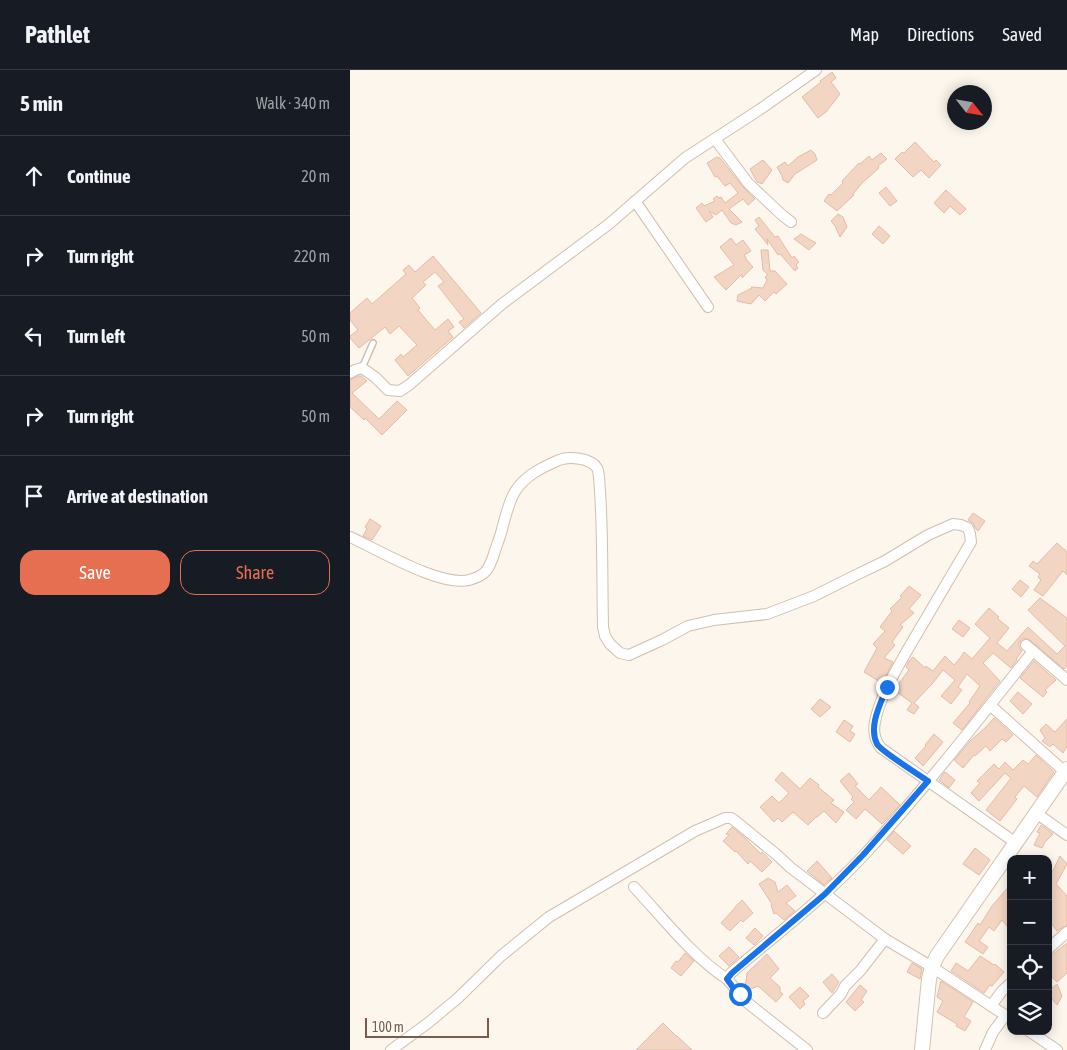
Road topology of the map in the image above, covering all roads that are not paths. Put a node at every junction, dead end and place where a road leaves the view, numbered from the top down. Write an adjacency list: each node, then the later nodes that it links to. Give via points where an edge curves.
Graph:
1 (816, 70): 2 (street)
2 (714, 139): 3 (street, via 685,158); 4 (street, via 748,183)
3 (636, 201): 5 (street); 7 (street, via 502,304 400,391 388,390)
4 (791, 222)
5 (708, 307)
6 (373, 343): 7 (lane)
7 (362, 368): 8 (street)
8 (350, 373)
9 (350, 537): 13 (street, via 427,574 470,580 490,566 516,490 526,479 564,458 590,462 597,468 600,497 603,627 610,644 620,653 629,655 688,626 768,614 814,596 886,561 928,536 953,524 961,525 968,528 971,542 887,687 875,721 878,745)
10 (1067, 680): 11 (street, via 1030,648)
11 (990, 705): 12 (street); 13 (street)
12 (1066, 770): 14 (main road)
13 (928, 781): 16 (street); 18 (street)
14 (1036, 813): 15 (street); 16 (main road)
15 (1067, 835)
16 (1016, 843): 22 (main road)
17 (634, 887): 23 (street, via 692,949)
18 (825, 894): 20 (street); 23 (street); 30 (street, via 734,820 728,817 721,819 548,917 428,1023)
19 (1067, 932): 21 (street)
20 (885, 939): 22 (street); 26 (street)
21 (1052, 945)
22 (932, 967): 25 (street); 32 (main road)
23 (727, 979): 31 (street, via 744,1000)
24 (1007, 987): 25 (street)
25 (991, 1006): 27 (street)
26 (823, 1013)
27 (1007, 1017)
28 (1007, 1019): 33 (street, via 993,1032)
29 (1035, 1035): 34 (street)
30 (391, 1050)
31 (807, 1050)
32 (922, 1050)
33 (985, 1050)
34 (1057, 1050)

